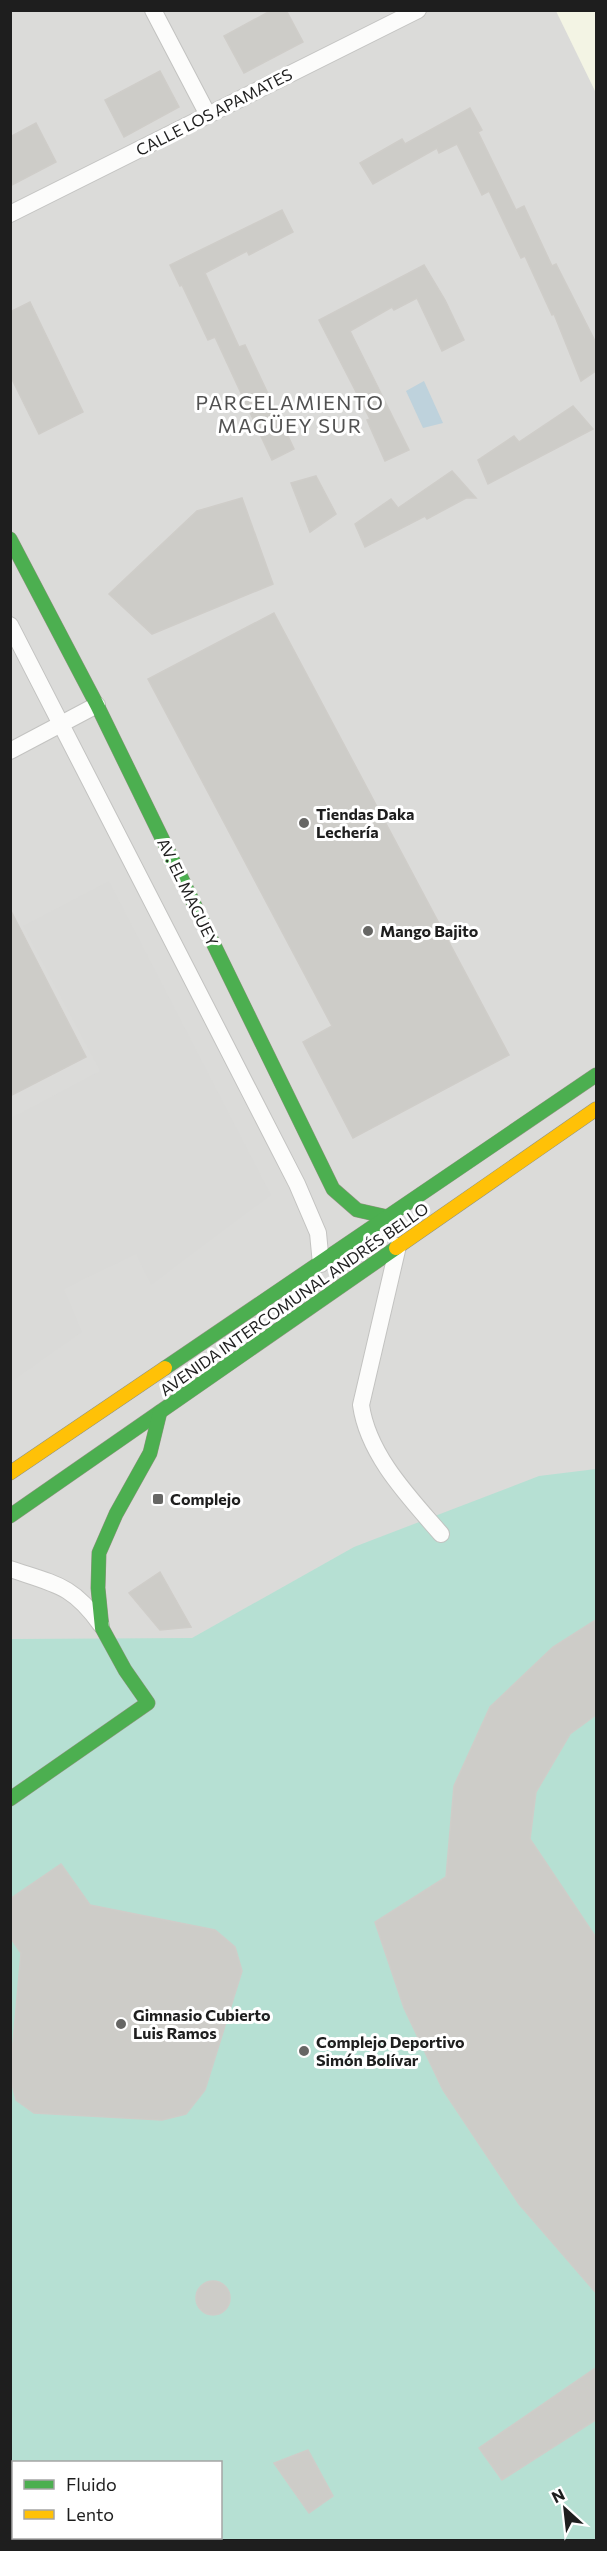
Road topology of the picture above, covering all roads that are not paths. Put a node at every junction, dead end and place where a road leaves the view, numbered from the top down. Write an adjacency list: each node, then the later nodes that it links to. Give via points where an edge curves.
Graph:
1 (153, 10): 3 (street)
2 (418, 10): 3 (street, CALLE LOS APAMATES)
3 (208, 115): 4 (street, CALLE LOS APAMATES)
4 (10, 214)
5 (10, 540): 7 (main road, AV. EL MAGUEY)
6 (10, 625): 8 (street)
7 (97, 705): 8 (street); 12 (main road, AV. EL MAGUEY, via 333,1189 360,1213)
8 (62, 724): 9 (street); 14 (street, via 297,1184 318,1233)
9 (10, 751)
10 (597, 1075): 12 (main road, AVENIDA INTERCOMUNAL ANDRÉS BELLO)
11 (597, 1109): 13 (main road, AVENIDA INTERCOMUNAL ANDRÉS BELLO)
12 (388, 1217): 14 (main road, AVENIDA INTERCOMUNAL ANDRÉS BELLO)
13 (398, 1246): 15 (main road, AVENIDA INTERCOMUNAL ANDRÉS BELLO); 18 (street, via 362,1405 364,1426 407,1495)
14 (321, 1264): 16 (main road, AVENIDA INTERCOMUNAL ANDRÉS BELLO)
15 (160, 1412): 17 (main road, AVENIDA INTERCOMUNAL ANDRÉS BELLO); 20 (main road, via 150,1453 99,1553)
16 (10, 1473)
17 (10, 1516)
18 (441, 1534)
19 (10, 1569): 20 (street, via 60,1586 86,1603)
20 (102, 1628): 21 (main road, via 148,1703)
21 (10, 1798)

